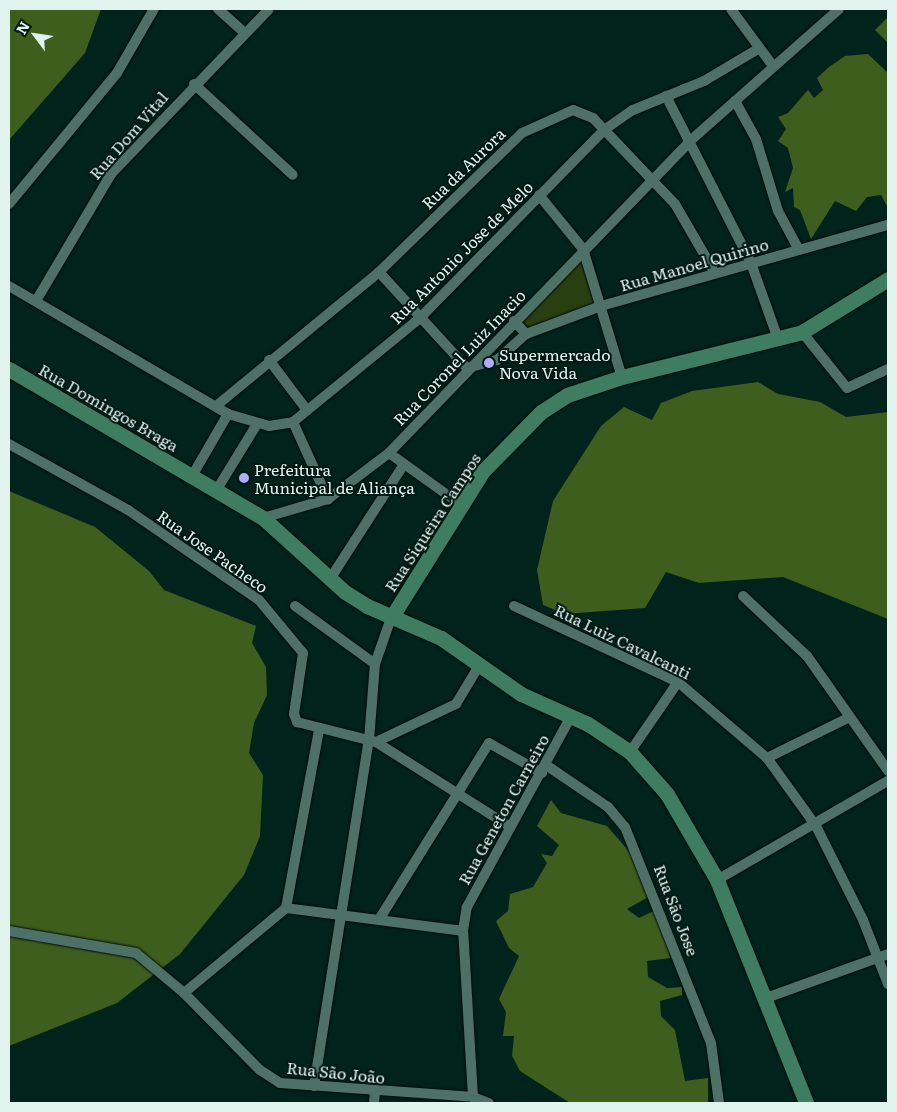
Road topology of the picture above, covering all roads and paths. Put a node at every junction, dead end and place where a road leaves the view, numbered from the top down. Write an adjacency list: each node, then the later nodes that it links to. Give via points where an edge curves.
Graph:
1 (154, 9): 17 (street, via 117,73)
2 (218, 9): 6 (street)
3 (269, 9): 6 (street, Rua Dom Vital)
4 (732, 9): 7 (street)
5 (839, 9): 8 (street, Rua Coronel Luiz Inacio)
6 (245, 34): 9 (street, Rua Dom Vital)
7 (758, 49): 8 (street); 10 (street, via 718,74)
8 (773, 66): 11 (street, Rua Coronel Luiz Inacio)
9 (194, 84): 14 (street); 26 (street, Rua Dom Vital, via 111,174)
10 (666, 96): 12 (street); 13 (street)
11 (735, 101): 13 (street, Rua Coronel Luiz Inacio); 20 (street, via 756,139 778,210)
12 (604, 130): 15 (street); 16 (street, Rua Antonio Jose de Melo); 22 (street, Rua da Aurora, via 586,114 573,110 522,133)
13 (690, 141): 15 (street, Rua Coronel Luiz Inacio); 21 (street)
14 (293, 175)
15 (652, 178): 19 (street, Rua Coronel Luiz Inacio); 23 (street, via 675,204)
16 (539, 195): 19 (street); 28 (street, Rua Antonio Jose de Melo)
17 (9, 204)
18 (888, 225): 20 (street, Rua Manoel Quirino)
19 (583, 249): 27 (street); 29 (street, Rua Coronel Luiz Inacio)
20 (799, 250): 21 (street, Rua Manoel Quirino)
21 (751, 263): 23 (street, Rua Manoel Quirino); 32 (street)
22 (379, 272): 28 (street); 33 (street, Rua da Aurora)
23 (715, 273): 27 (street, Rua Manoel Quirino)
24 (888, 279): 30 (main road, Rua Siqueira Campos)
25 (9, 286): 26 (street)
26 (36, 301): 38 (street)
27 (601, 306): 31 (street, Rua Manoel Quirino); 37 (street)
28 (420, 318): 34 (street); 39 (street, Rua Antonio Jose de Melo)
29 (514, 321): 31 (street); 34 (street, Rua Coronel Luiz Inacio)
30 (802, 332): 32 (main road, Rua Siqueira Campos); 36 (street, via 847,388)
31 (526, 334): 34 (street, via 497,360)
32 (778, 339): 37 (main road, Rua Siqueira Campos)
33 (269, 360): 38 (street, Rua da Aurora); 39 (street)
34 (467, 368): 44 (street, Rua Coronel Luiz Inacio)
35 (9, 369): 46 (main road, Rua Domingos Braga)
36 (888, 369)
37 (622, 377): 49 (main road, Rua Siqueira Campos, via 567,395 541,412 483,470)
38 (216, 406): 40 (street)
39 (307, 410): 41 (street, Rua Antonio Jose de Melo)
40 (228, 414): 42 (street); 46 (street)
41 (293, 422): 42 (street); 48 (street)
42 (257, 424): 47 (street)
43 (9, 444): 61 (street, Rua Jose Pacheco, via 128,510 259,600 301,646 295,719)
44 (389, 453): 45 (street); 48 (street, Rua Coronel Luiz Inacio)
45 (404, 464): 49 (street); 51 (street)
46 (192, 476): 47 (main road, Rua Domingos Braga)
47 (216, 491): 50 (main road, Rua Domingos Braga)
48 (328, 499): 50 (street, Rua Coronel Luiz Inacio)
49 (460, 504): 55 (main road, Rua Siqueira Campos)
50 (263, 518): 51 (main road, Rua Domingos Braga)
51 (330, 579): 55 (main road, Rua Domingos Braga)
52 (743, 596): 60 (street, via 807,656)
53 (295, 606): 56 (street)
54 (514, 606): 58 (street, Rua Luiz Cavalcanti)
55 (391, 618): 56 (street); 57 (main road, Rua Domingos Braga, via 466,653)
56 (375, 664): 62 (street)
57 (480, 664): 59 (main road, Rua Domingos Braga, via 521,694); 62 (street, via 456,704)
58 (678, 682): 63 (street); 64 (street, Rua Luiz Cavalcanti)
59 (571, 716): 63 (main road, Rua Domingos Braga); 65 (street, Rua Geneton Carneiro)
60 (848, 718): 64 (street); 66 (street)
61 (319, 730): 62 (street); 72 (street)
62 (372, 741): 68 (street); 73 (street)
63 (630, 752): 71 (main road, Rua Domingos Braga, via 667,794)
64 (767, 758): 70 (street, Rua Luiz Cavalcanti)
65 (544, 769): 68 (street, Rua São Jose, via 489,743); 69 (street, Rua Geneton Carneiro); 86 (street, Rua São Jose, via 608,807 625,827 705,1026 716,1062)
66 (888, 771)
67 (888, 781): 70 (street)
68 (458, 794): 69 (street); 74 (street)
69 (509, 826): 76 (street, Rua Geneton Carneiro, via 475,886)
70 (816, 826): 71 (street); 78 (street, Rua Luiz Cavalcanti)
71 (718, 880): 81 (main road, Rua Domingos Braga)
72 (286, 908): 73 (street); 80 (street)
73 (342, 913): 74 (street); 82 (street)
74 (380, 918): 76 (street)
75 (9, 931): 80 (street, Rua São João, via 136,953)
76 (463, 931): 83 (street, Rua Geneton Carneiro)
77 (888, 954): 78 (street)
78 (878, 957): 79 (street, Rua Luiz Cavalcanti); 81 (street)
79 (888, 984)
80 (184, 993): 82 (street, Rua São João, via 270,1079)
81 (766, 998): 87 (main road, Rua Domingos Braga)
82 (314, 1086): 84 (street, Rua São João)
83 (472, 1097): 84 (street, Rua São João); 85 (street, Rua São João)
84 (374, 1098)
85 (490, 1103)
86 (719, 1103)
87 (806, 1103)

